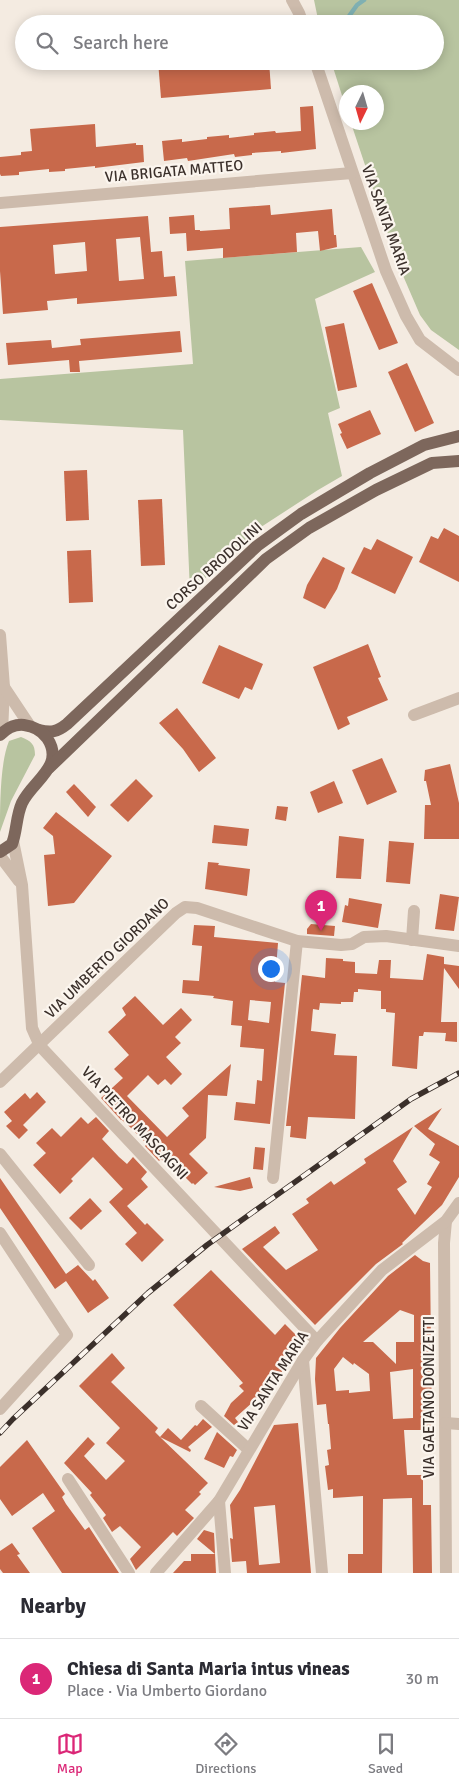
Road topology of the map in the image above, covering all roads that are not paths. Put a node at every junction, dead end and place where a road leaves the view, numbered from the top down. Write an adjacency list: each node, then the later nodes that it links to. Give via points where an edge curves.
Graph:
1 (292, 0): 2 (street)
2 (301, 12)
3 (318, 70): 4 (street, VIA SANTA MARIA)
4 (352, 172): 5 (street, VIA BRIGATA MATTEO); 6 (street, VIA SANTA MARIA, via 386,271 406,316 420,340)
5 (0, 203)
6 (459, 370)
7 (459, 436): 13 (main road, CORSO BRODOLINI, via 424,445 301,514 256,546 67,724 50,733)
8 (459, 461): 15 (main road, CORSO BRODOLINI, via 432,463 376,490 309,528 266,559)
9 (0, 635): 10 (street)
10 (4, 687): 13 (street); 14 (street)
11 (459, 698): 12 (street)
12 (414, 715)
13 (34, 728): 14 (main road, CORSO BRODOLINI, via 24,725); 15 (main road, via 44,734 52,746)
14 (1, 734)
15 (49, 768): 16 (main road, CORSO BRODOLINI, via 30,789 22,804)
16 (13, 841): 17 (main road); 19 (street, VIA PIETRO MASCAGNI)
17 (0, 852)
18 (0, 856): 19 (street)
19 (22, 885): 24 (street, VIA PIETRO MASCAGNI, via 32,1028)
20 (414, 911): 21 (street)
21 (412, 940): 22 (street, VIA UMBERTO GIORDANO, via 364,937 352,944 341,945); 23 (street, VIA UMBERTO GIORDANO)
22 (297, 941): 24 (street, VIA UMBERTO GIORDANO, via 197,908 185,907); 27 (street)
23 (459, 946)
24 (40, 1046): 25 (street, VIA UMBERTO GIORDANO); 32 (street, VIA PIETRO MASCAGNI)
25 (0, 1082)
26 (0, 1154): 31 (street)
27 (273, 1178)
28 (459, 1203): 29 (street, VIA SANTA MARIA)
29 (446, 1222): 32 (street, VIA SANTA MARIA, via 382,1270); 36 (street, VIA GAETANO DONIZETTI, via 444,1243)
30 (0, 1233): 35 (street, via 67,1335)
31 (89, 1265)
32 (317, 1341): 33 (street, VIA SANTA MARIA)
33 (303, 1360): 37 (street, VIA SANTA MARIA); 43 (street)
34 (201, 1406): 37 (street)
35 (0, 1409)
36 (452, 1424): 44 (street, VIA GAETANO DONIZETTI)
37 (248, 1450): 39 (street, VIA SANTA MARIA)
38 (68, 1479): 40 (street)
39 (219, 1500): 41 (street, VIA SANTA MARIA); 42 (street)
40 (130, 1573)
41 (156, 1573)
42 (225, 1573)
43 (322, 1573)
44 (446, 1573)

